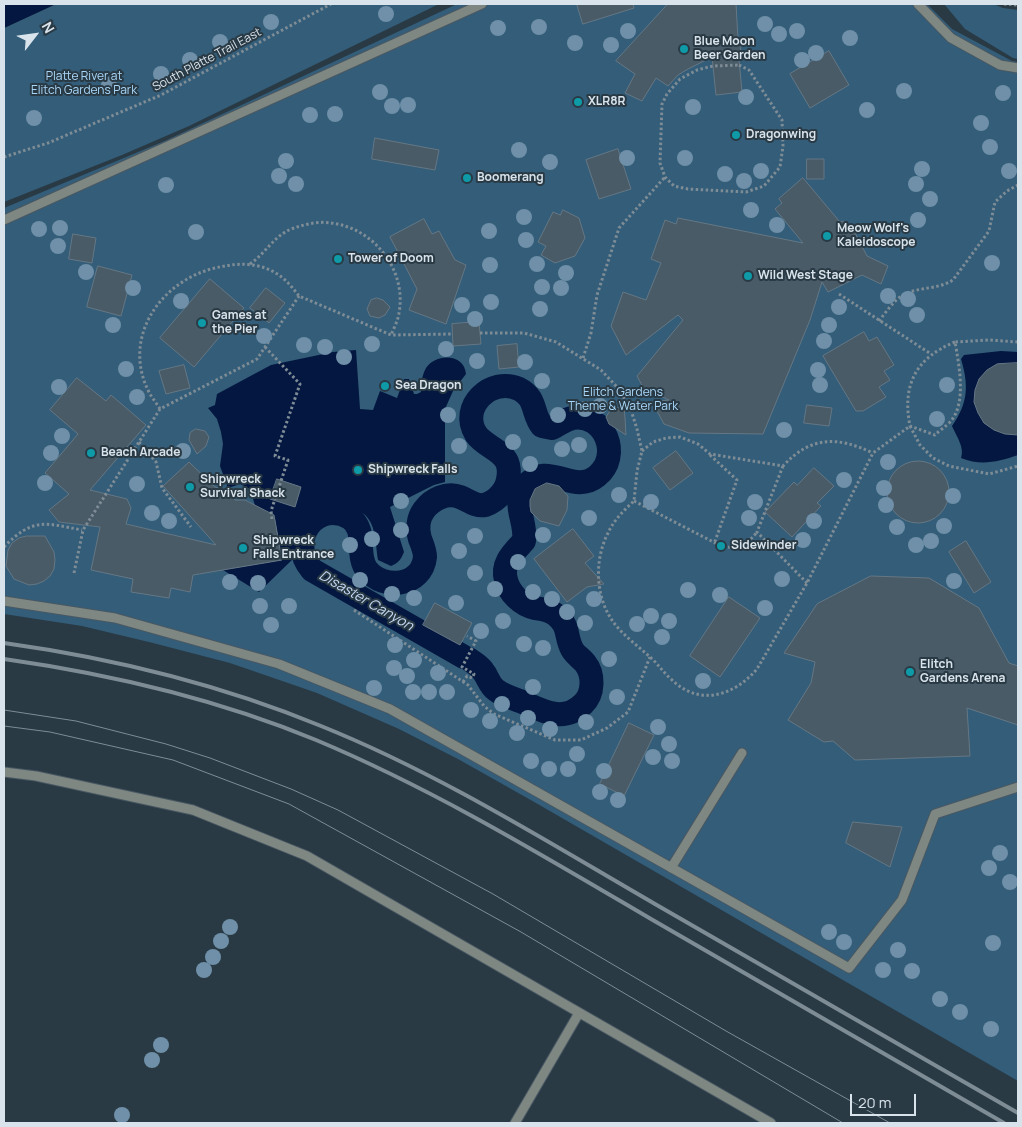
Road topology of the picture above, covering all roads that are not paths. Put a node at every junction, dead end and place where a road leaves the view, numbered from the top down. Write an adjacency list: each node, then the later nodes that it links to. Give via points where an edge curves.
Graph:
1 (482, 4): 4 (lane)
2 (918, 4): 3 (lane, via 951,38 1000,65)
3 (1018, 68)
4 (4, 220)
5 (4, 601): 9 (lane, via 115,618 279,664 390,709)
6 (742, 753): 9 (lane)
7 (4, 772): 10 (lane, via 193,810 308,856)
8 (1018, 787): 9 (lane, via 935,814 902,900 849,968)
9 (672, 868)
10 (579, 1012): 11 (lane); 12 (lane)
11 (515, 1123)
12 (771, 1123)

